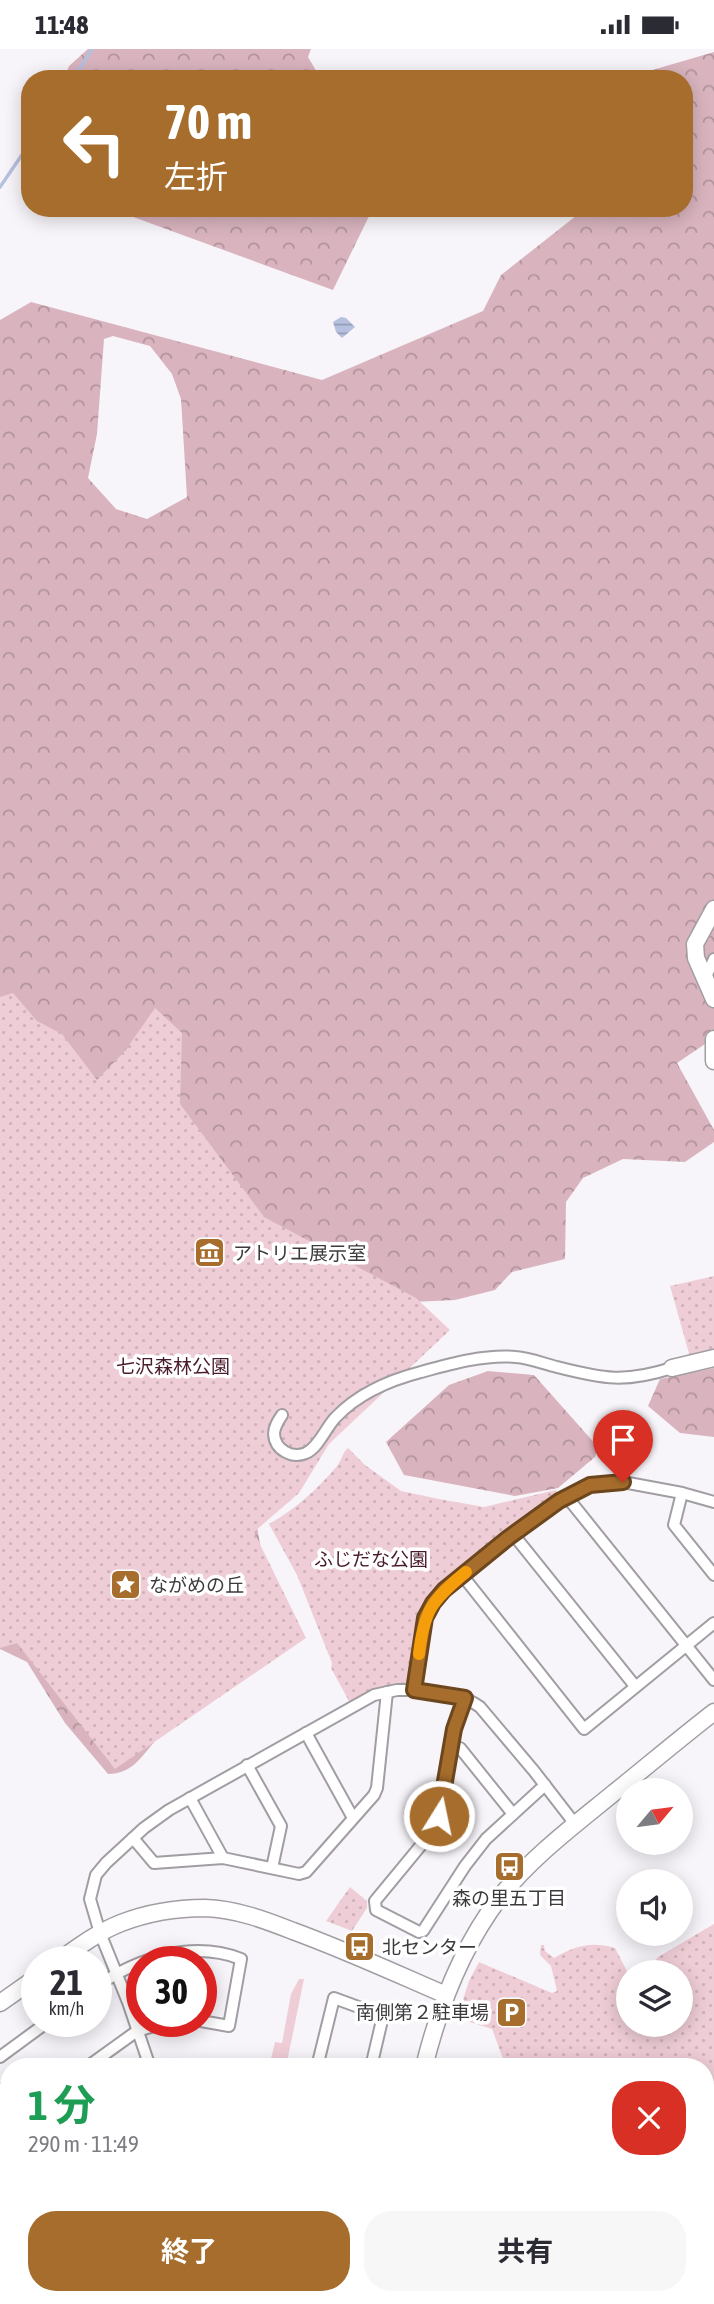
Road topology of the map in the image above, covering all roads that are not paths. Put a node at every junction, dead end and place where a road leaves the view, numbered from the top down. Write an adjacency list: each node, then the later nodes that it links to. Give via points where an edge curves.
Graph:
1 (714, 909): 3 (street, via 695,944)
2 (714, 959): 3 (street)
3 (705, 979): 4 (street)
4 (714, 999)
5 (714, 1039): 6 (street)
6 (714, 1061)
7 (714, 1358): 8 (street)
8 (672, 1368): 9 (street, via 611,1379 515,1357 464,1362 370,1392 349,1405 310,1451 300,1455 285,1452 276,1441 274,1432)
9 (282, 1415)
10 (682, 1493): 11 (street, via 623,1482 590,1485); 12 (street); 15 (street, via 674,1525)
11 (567, 1497): 13 (street); 17 (street)
12 (714, 1502)
13 (513, 1535): 14 (street); 19 (street)
14 (462, 1575): 19 (street, via 583,1728); 20 (street, via 444,1590 425,1618)
15 (714, 1575)
16 (714, 1623): 17 (street)
17 (686, 1646): 18 (street); 19 (street)
18 (714, 1680)
19 (635, 1686)
20 (414, 1690): 21 (street); 22 (street)
21 (387, 1692): 24 (street); 30 (street, via 377,1788)
22 (465, 1698): 25 (street); 27 (street, via 488,1714)
23 (714, 1712): 31 (street)
24 (306, 1733): 26 (street); 30 (street)
25 (451, 1746): 29 (street, via 460,1748); 29 (street, via 439,1816 375,1902 376,1910 423,1931 465,1866)
26 (247, 1765): 28 (street); 34 (street, via 281,1826)
27 (545, 1785): 29 (street); 31 (street)
28 (190, 1798): 32 (street); 33 (street)
29 (513, 1814)
30 (353, 1818): 34 (street, via 306,1872)
31 (575, 1824): 42 (street, via 500,1898 470,1943)
32 (132, 1838): 33 (street, via 155,1863); 35 (street, via 96,1875 90,1899)
33 (223, 1858): 34 (street)
34 (272, 1868)
35 (100, 1933): 36 (street); 39 (street); 42 (street, via 137,1918 184,1909 239,1913 339,1948)
36 (81, 1946)
37 (241, 1959): 38 (street); 39 (street, via 202,1951 167,1954); 45 (street, via 229,2026)
38 (254, 1961)
39 (116, 1973): 40 (street); 43 (street)
40 (112, 1976)
41 (21, 1988): 44 (street)
42 (446, 1995): 54 (street)
43 (126, 2001)
44 (0, 2003)
45 (217, 2024)
46 (27, 2037): 49 (street)
47 (129, 2037): 50 (street)
48 (139, 2037): 51 (street)
49 (0, 2057)
50 (100, 2058)
51 (147, 2058)
52 (319, 2058): 53 (street, via 334,1998 383,2016)
53 (373, 2058)
54 (426, 2058)

